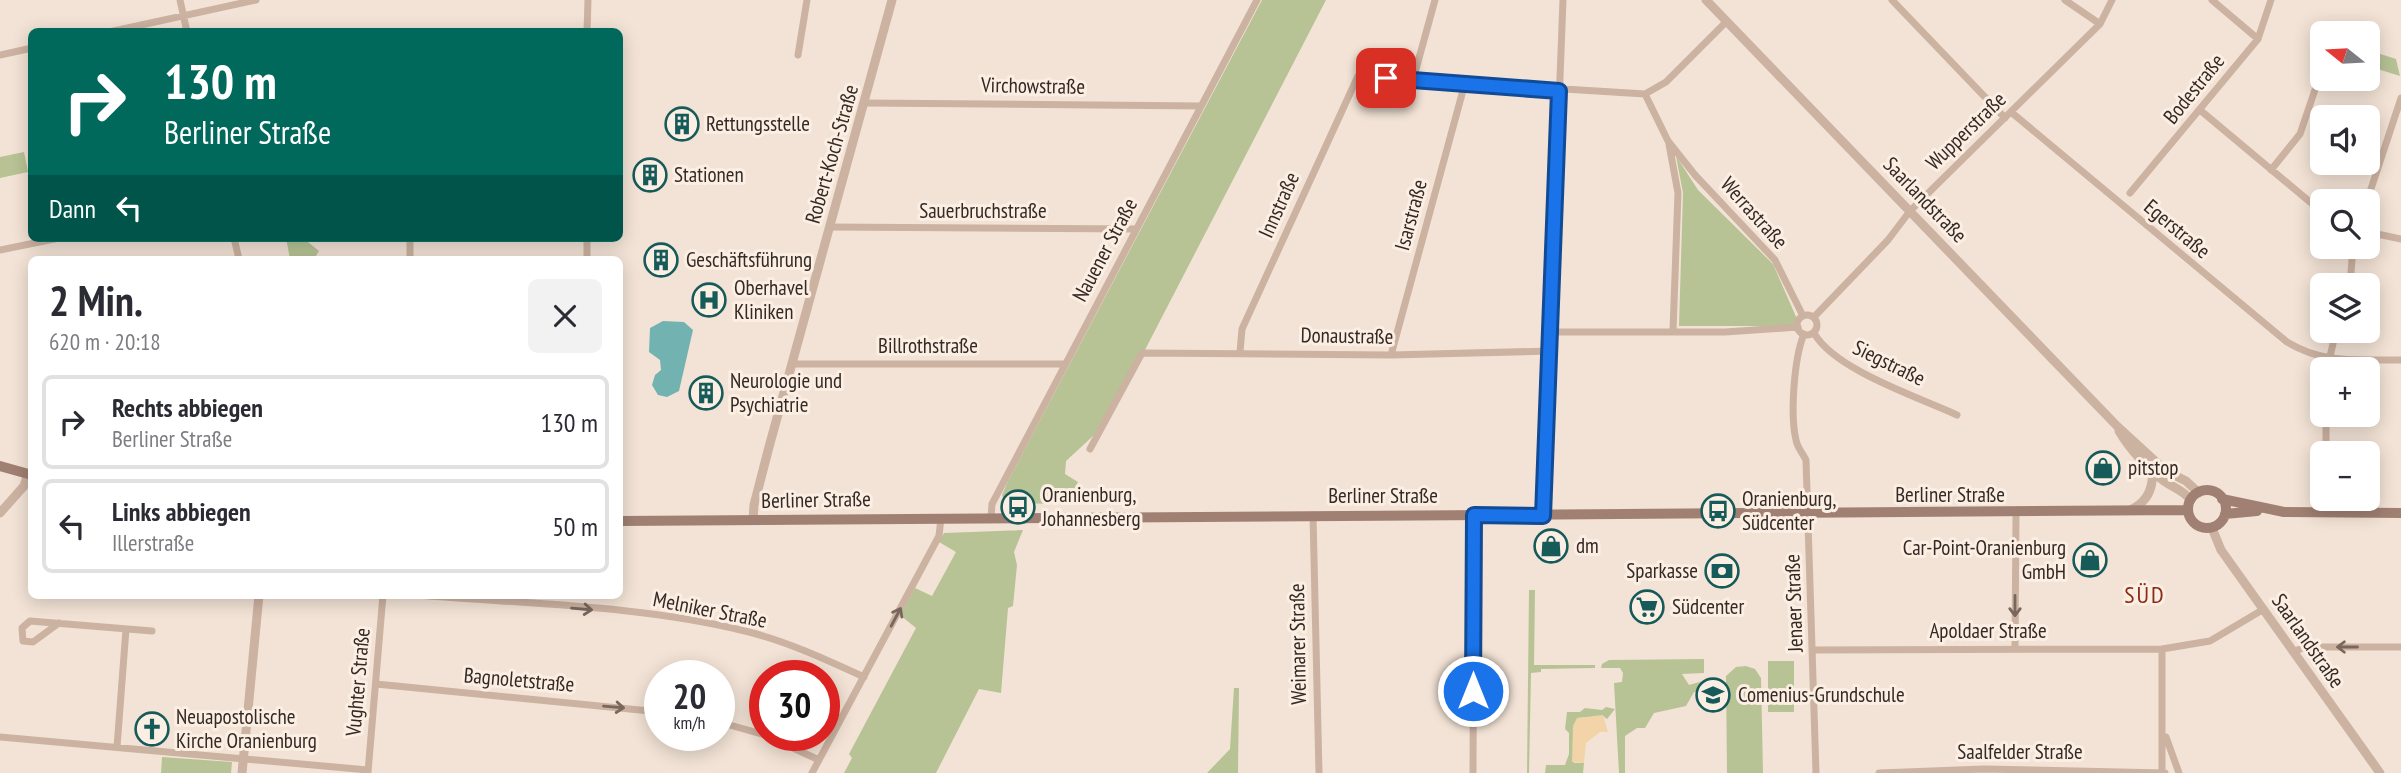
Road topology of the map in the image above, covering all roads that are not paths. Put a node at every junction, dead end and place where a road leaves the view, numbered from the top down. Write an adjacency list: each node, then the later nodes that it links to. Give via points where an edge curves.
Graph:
1 (180, 0): 15 (street)
2 (256, 0): 15 (street)
3 (588, 0): 20 (street)
4 (807, 0): 24 (street)
5 (892, 0): 31 (street, Robert-Koch-Straße)
6 (1257, 0): 32 (street, Nauener Straße)
7 (1434, 0): 25 (street)
8 (1563, 0): 27 (street)
9 (1707, 0): 16 (street, Saarlandstraße)
10 (1892, 0): 34 (street, Egerstraße)
11 (2065, 0): 17 (street)
12 (2112, 0): 17 (street, Wupperstraße)
13 (2212, 0): 21 (street)
14 (2271, 0): 21 (street, Bodestraße)
15 (183, 15): 18 (street); 19 (street)
16 (1727, 22): 29 (street, via 1666,82); 40 (street, Saarlandstraße)
17 (2099, 24): 34 (street, Wupperstraße)
18 (126, 28)
19 (186, 28)
20 (587, 28)
21 (2258, 38): 33 (street, Bodestraße)
22 (28, 49): 23 (street)
23 (0, 55)
24 (797, 55)
25 (1413, 80): 26 (street); 55 (street, Innstraße, via 1358,76 1242,329)
26 (1465, 83): 27 (street); 56 (street, Isarstraße)
27 (1559, 91): 29 (street); 51 (street)
28 (2315, 91): 36 (street, via 2300,134)
29 (1645, 94): 35 (street, Werrastraße)
30 (2401, 98): 37 (street)
31 (864, 103): 32 (street, Virchowstraße); 41 (street, Robert-Koch-Straße)
32 (1201, 106): 42 (street, Nauener Straße)
33 (2200, 110): 36 (street); 38 (street, Bodestraße)
34 (2008, 115): 40 (street, Wupperstraße); 57 (street, Egerstraße, via 2259,320 2308,355)
35 (1668, 141): 47 (street, Werrastraße, via 1775,260); 50 (street, Werrastraße, via 1678,193)
36 (2272, 170): 39 (street)
37 (2371, 189)
38 (2130, 193)
39 (2310, 202)
40 (1910, 211): 48 (street, Wupperstraße); 63 (street, Saarlandstraße)
41 (829, 227): 42 (street, Sauerbruchstraße); 60 (street, Robert-Koch-Straße)
42 (1136, 229): 61 (street, Nauener Straße)
43 (2380, 235): 44 (street)
44 (2401, 239)
45 (39, 242): 46 (street)
46 (0, 250)
47 (1803, 316): 48 (street); 49 (street)
48 (1814, 317): 52 (street, via 1818,323)
49 (1798, 327): 50 (street); 53 (street)
50 (1673, 331): 51 (street)
51 (1552, 332): 54 (street)
52 (1814, 333): 53 (street); 62 (street, Siegstraße, via 1837,357)
53 (1804, 334): 79 (street, via 1795,368 1796,441 1806,460)
54 (1551, 351): 56 (street, Donaustraße); 80 (street)
55 (1240, 352): 56 (street, Donaustraße); 64 (street, Donaustraße, via 1142,353)
56 (1391, 355)
57 (2318, 357)
58 (2380, 360): 59 (street)
59 (2401, 360)
60 (792, 364): 61 (street, Billrothstraße); 83 (street, Robert-Koch-Straße)
61 (1064, 364): 82 (street, Nauener Straße, via 992,504)
62 (1957, 415)
63 (2117, 426): 66 (street, Saarlandstraße, via 2126,443); 70 (street, Saarlandstraße, via 2166,471 2186,481)
64 (1090, 449)
65 (0, 466): 67 (main road)
66 (2152, 469): 70 (street, Saarlandstraße); 73 (street, via 2145,500)
67 (28, 474)
68 (28, 476): 72 (street)
69 (2222, 499): 70 (main road, via 2214,492); 71 (main road); 76 (main road)
70 (2193, 501): 73 (main road, Berliner Straße); 85 (main road, via 2196,524)
71 (2266, 510): 74 (main road); 76 (main road)
72 (0, 513)
73 (2125, 513): 75 (main road, Berliner Straße)
74 (2401, 513)
75 (2016, 514): 79 (main road, Berliner Straße); 94 (street, one-way to 94)
76 (2225, 514): 85 (main road)
77 (1313, 515): 78 (main road, Berliner Straße); 82 (main road, Berliner Straße); 111 (street, Weimarer Straße)
78 (1474, 515): 80 (main road, Berliner Straße); 112 (street)
79 (1809, 515): 80 (main road, Berliner Straße); 96 (street, Jenaer Straße)
80 (1543, 516)
81 (941, 518): 82 (main road, Berliner Straße); 83 (main road, Berliner Straße); 98 (street, one-way to 81, via 939,537)
82 (991, 518)
83 (753, 520): 84 (main road, Berliner Straße)
84 (623, 522)
85 (2212, 528): 89 (street, Saarlandstraße, via 2221,550)
86 (259, 599): 105 (street)
87 (383, 599): 99 (street, Vughter Straße)
88 (462, 599): 98 (street, Melniker Straße, one-way to 98, via 685,619 746,631 805,650)
89 (2264, 609): 95 (street, Apoldaer Straße, via 2210,641); 97 (street, Saarlandstraße)
90 (59, 623): 90 (street, via 33,642 23,641 22,628 30,621); 91 (street)
91 (126, 629): 92 (street); 103 (street)
92 (152, 631)
93 (2401, 647): 97 (street, one-way to 97, via 2305,647)
94 (2015, 649): 95 (street, Apoldaer Straße); 96 (street, Apoldaer Straße)
95 (2162, 649): 101 (street)
96 (1814, 650): 113 (street, Jenaer Straße)
97 (2293, 652): 116 (street, Saarlandstraße)
98 (864, 677): 106 (street)
99 (376, 684): 100 (street, Bagnoletstraße, one-way to 100); 107 (street, Vughter Straße)
100 (644, 710)
101 (2164, 733): 108 (street); 115 (street)
102 (0, 737): 103 (street)
103 (117, 747): 105 (street)
104 (800, 751): 106 (street)
105 (243, 757): 107 (street); 109 (street)
106 (819, 760): 110 (street)
107 (368, 771)
108 (2163, 772): 114 (street, Saalfelder Straße, via 1984,769)
109 (242, 773)
110 (812, 773)
111 (1319, 773)
112 (1473, 773)
113 (1816, 773)
114 (1879, 773)
115 (2179, 773)
116 (2380, 773)

